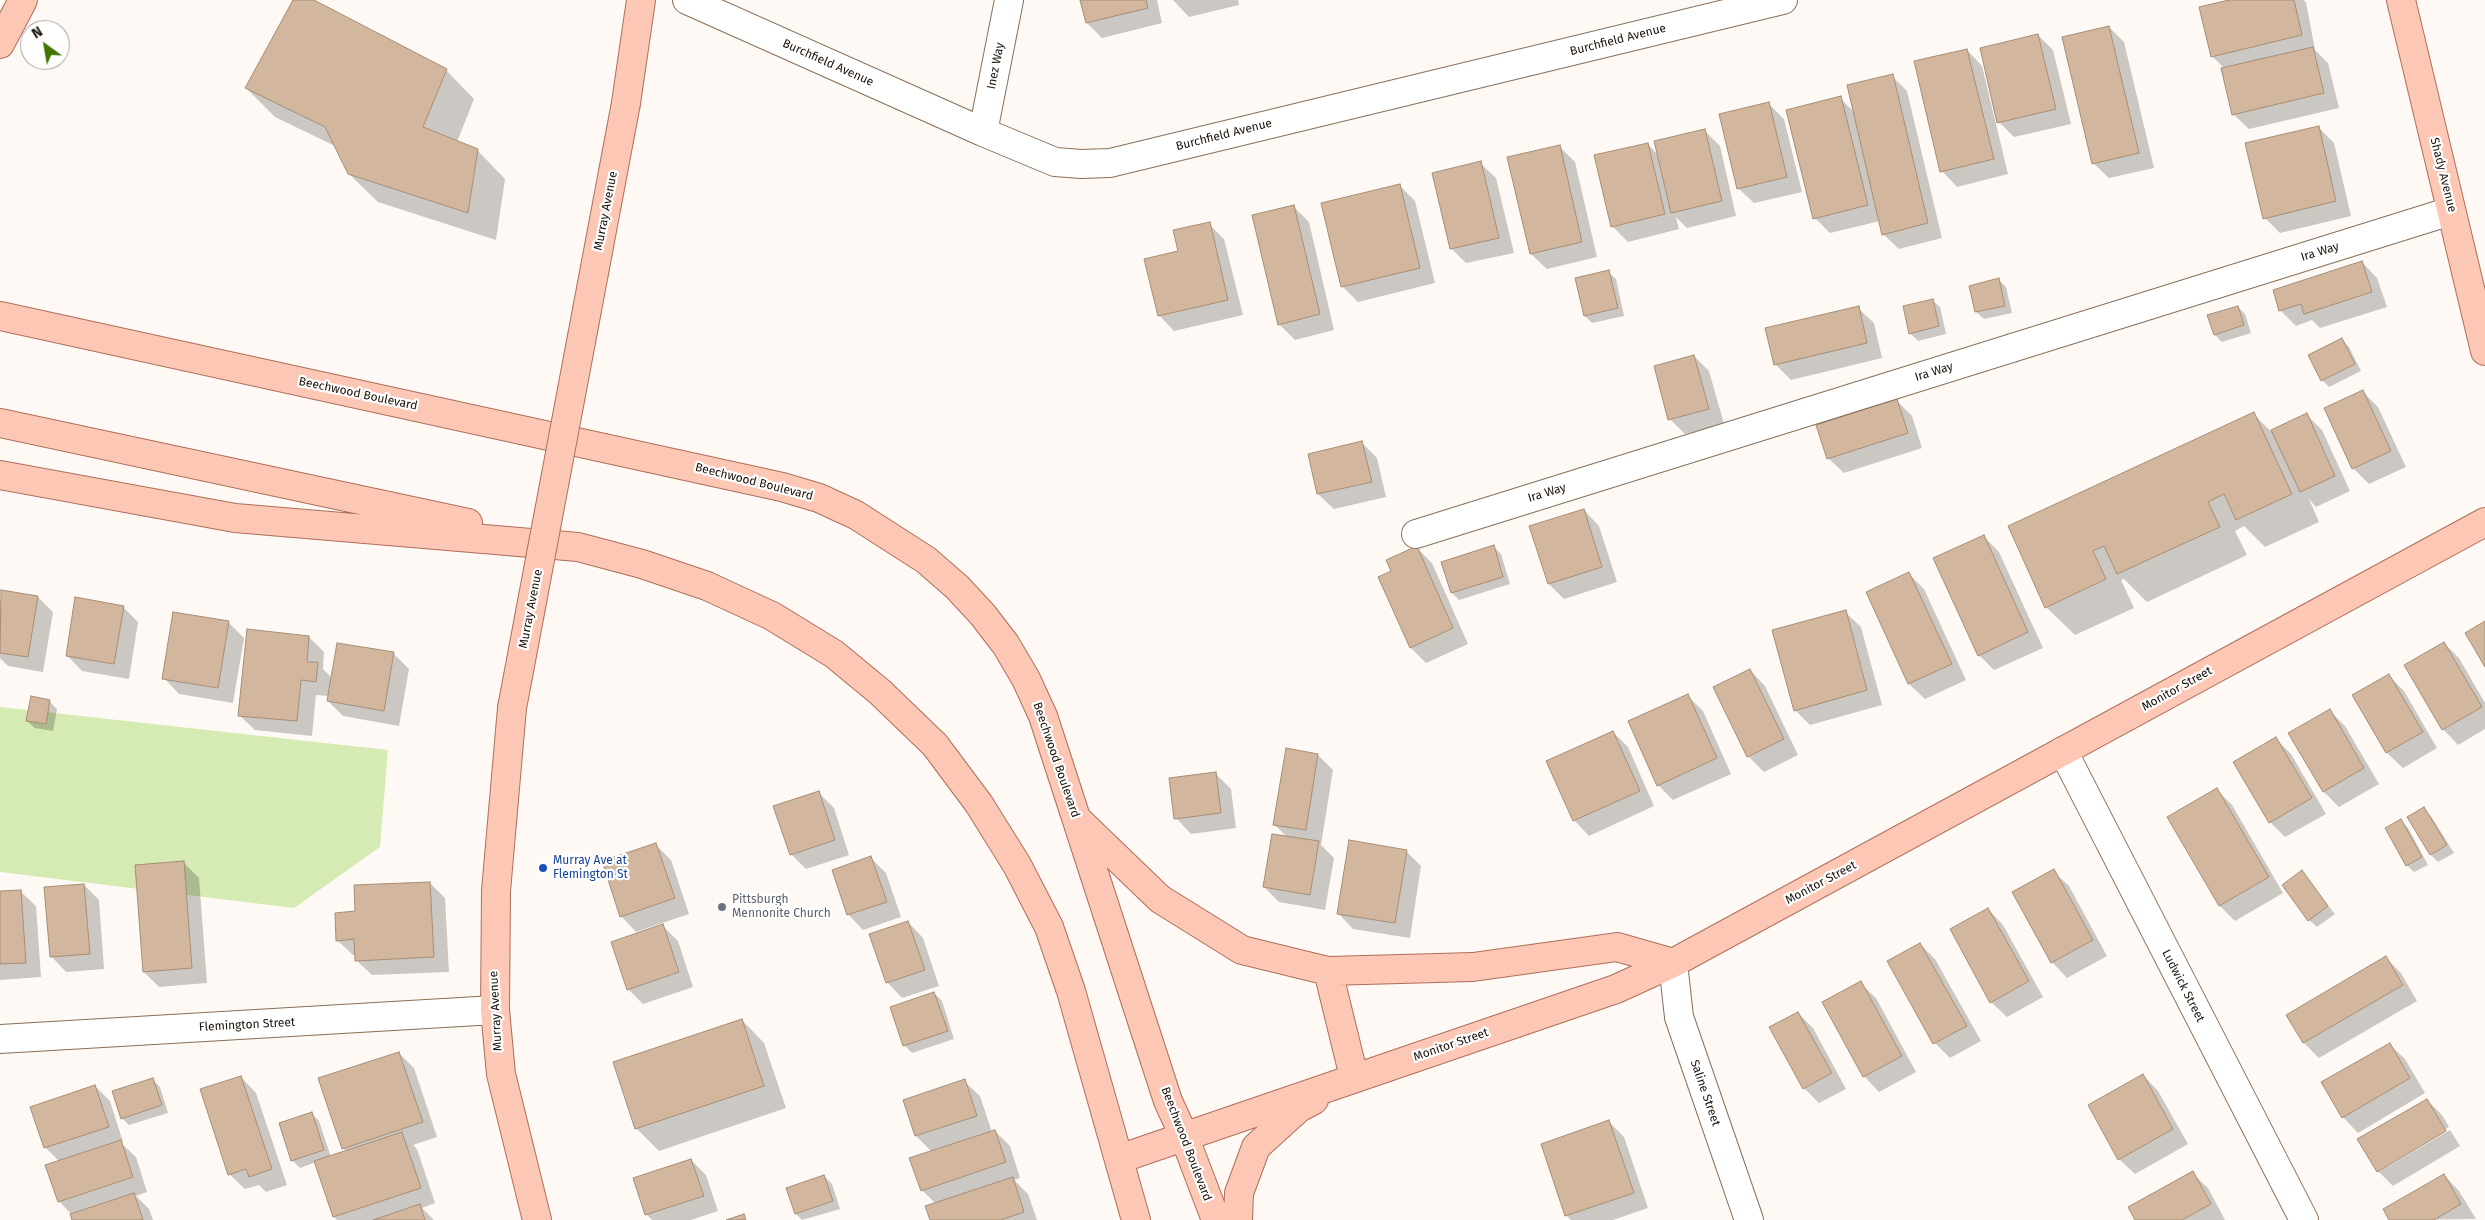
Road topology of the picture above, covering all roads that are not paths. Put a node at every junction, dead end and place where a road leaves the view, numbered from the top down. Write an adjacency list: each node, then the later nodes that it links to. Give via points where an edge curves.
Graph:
1 (23, 0): 7 (main road)
2 (641, 0): 21 (main road, Murray Avenue, bridge, via 626,103 512,708 496,891)
3 (686, 0): 8 (street, Burchfield Avenue)
4 (1009, 0): 8 (street, Inez Way)
5 (1783, 0): 8 (street, Burchfield Avenue, via 1110,163 1055,162)
6 (2401, 0): 9 (main road, Shady Avenue)
7 (0, 44)
8 (983, 132)
9 (2452, 211): 11 (main road, Shady Avenue); 15 (street, Ira Way)
10 (0, 316): 18 (main road, Beechwood Boulevard, via 782,487 819,498 891,536 926,560 984,614 1026,679 1043,716)
11 (2485, 351)
12 (0, 423): 16 (main road)
13 (0, 475): 16 (main road, via 235,518)
14 (2485, 522): 17 (main road, Monitor Street)
15 (1416, 534)
16 (578, 547): 25 (main road, via 707,586 772,616 834,654 880,692 935,745 1013,857 1049,927 1071,991)
17 (2063, 751): 19 (main road, Monitor Street); 31 (street, Ludwick Street)
18 (1076, 818): 20 (main road, via 1160,899 1242,950); 24 (main road, Beechwood Boulevard, via 1168,1101)
19 (1674, 963): 20 (main road, via 1617,947 1472,967); 23 (main road, Monitor Street, via 1616,989); 30 (street, Saline Street, via 1679,1017)
20 (1328, 971): 23 (main road)
21 (494, 1010): 22 (street, Flemington Street); 26 (main road, Murray Avenue, via 501,1074)
22 (0, 1039)
23 (1354, 1077): 24 (main road, Monitor Street); 29 (main road, via 1299,1108 1256,1148 1238,1193)
24 (1184, 1136): 25 (main road, Monitor Street); 28 (main road, Beechwood Boulevard)
25 (1119, 1159): 27 (main road)
26 (537, 1220)
27 (1136, 1220)
28 (1216, 1220)
29 (1238, 1220)
30 (1749, 1220)
31 (2304, 1220)

